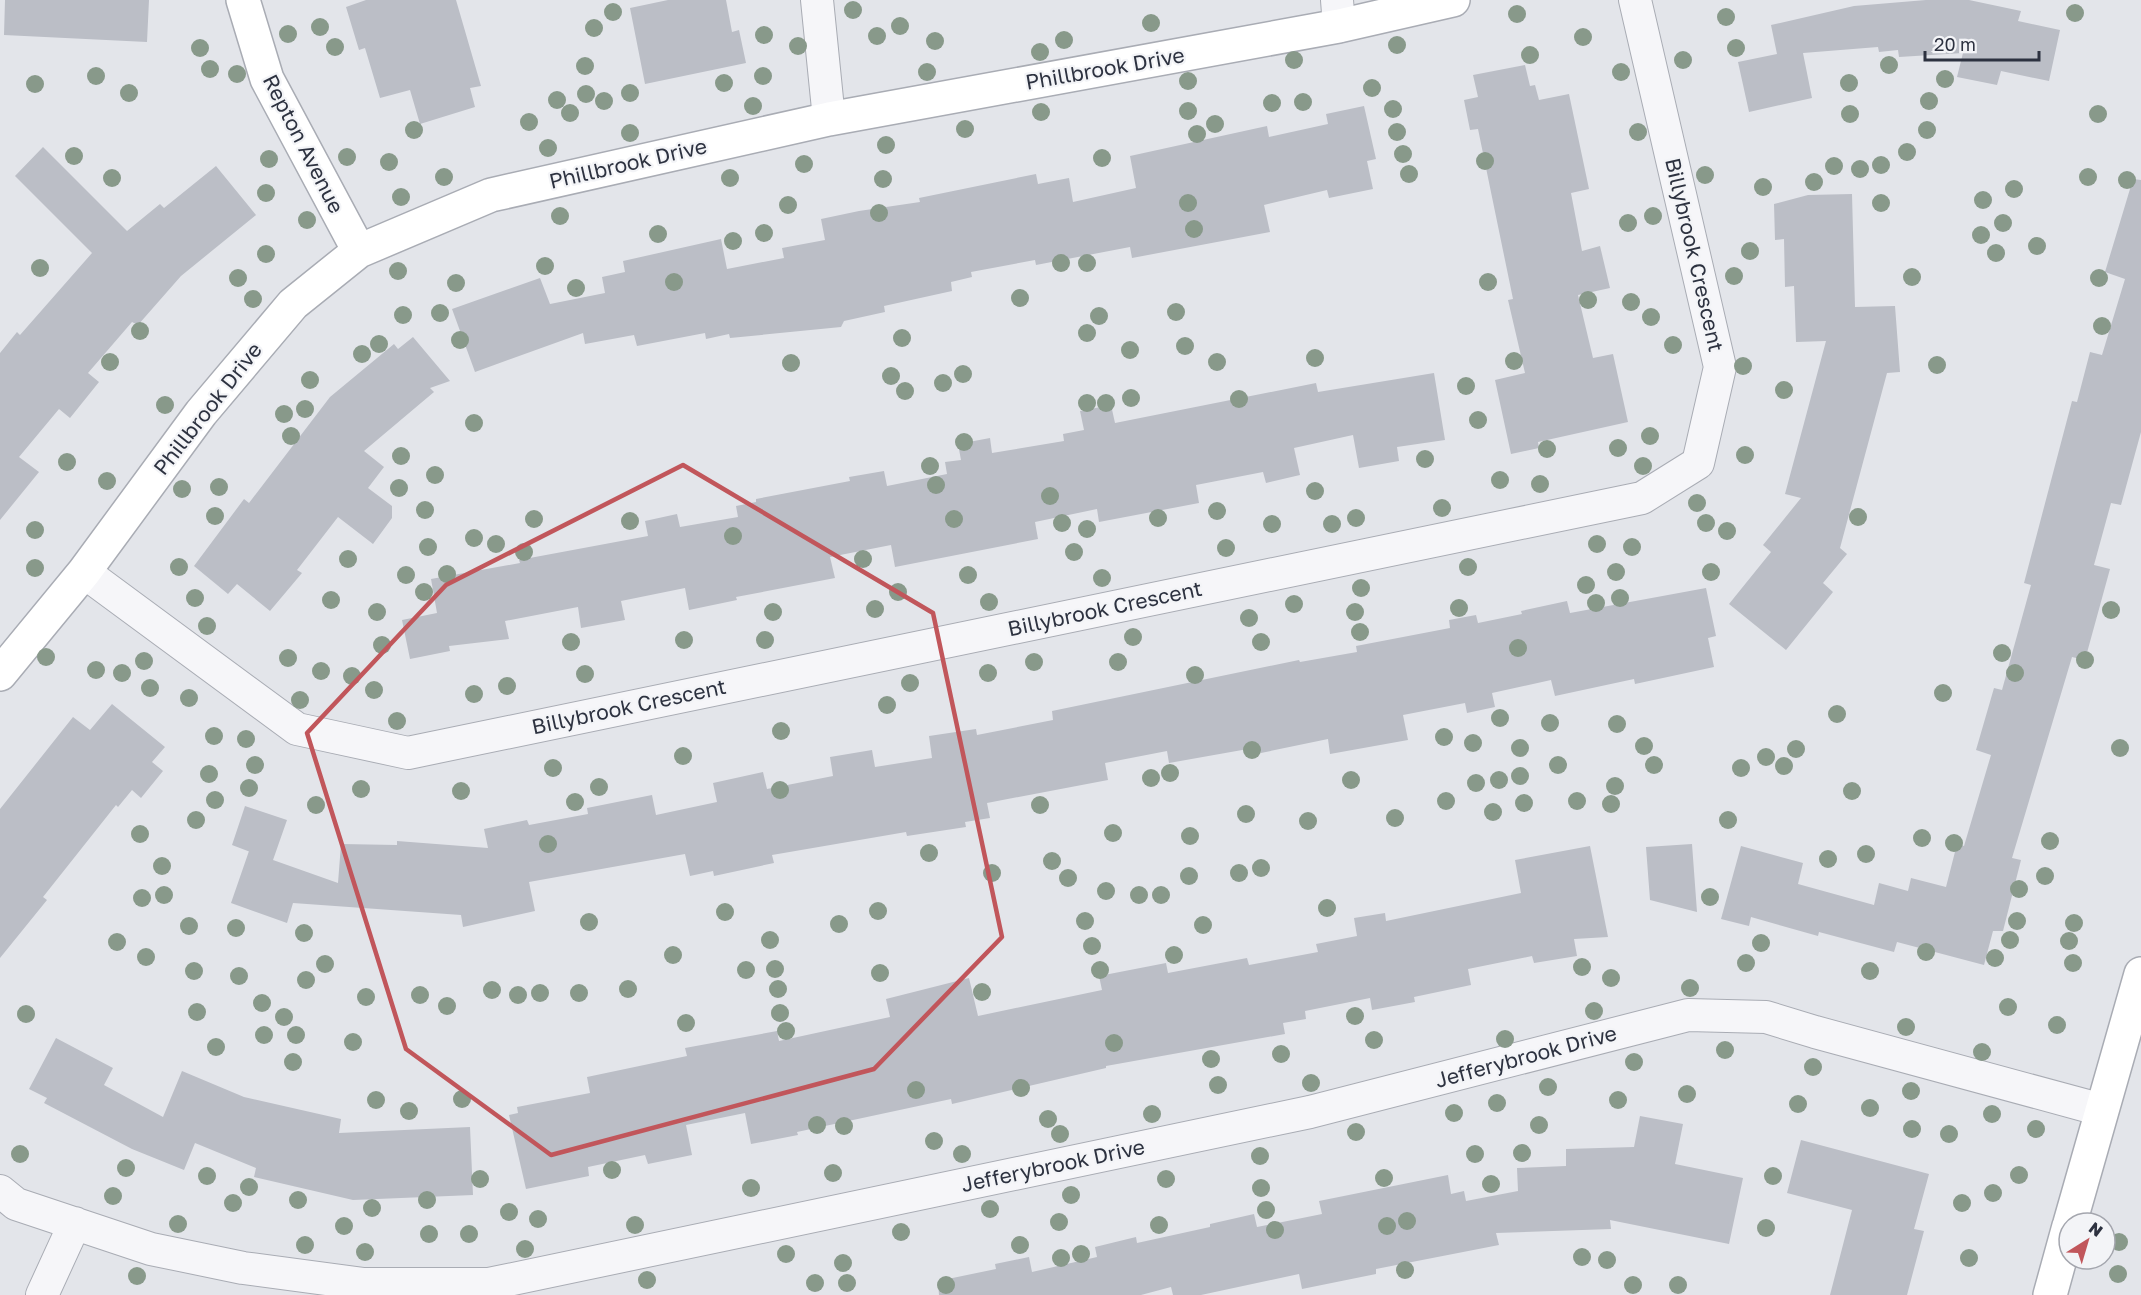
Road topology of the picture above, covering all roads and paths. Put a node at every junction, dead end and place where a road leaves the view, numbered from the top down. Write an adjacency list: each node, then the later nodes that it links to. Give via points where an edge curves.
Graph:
1 (243, 0): 7 (street, Repton Avenue, via 267,79)
2 (817, 0): 6 (street)
3 (1453, 0): 5 (street, Phillbrook Drive)
4 (1635, 0): 8 (street, Billybrook Crescent, via 1720,367 1698,463 1642,498 408,753 297,729)
5 (1338, 13): 6 (street, Phillbrook Drive)
6 (829, 119): 7 (street, Phillbrook Drive, via 491,195)
7 (359, 251): 8 (street, Phillbrook Drive, via 293,304 201,413)
8 (84, 572): 9 (street, Phillbrook Drive)
9 (0, 674)
10 (2141, 974): 11 (street)
11 (2102, 1110): 13 (street); 14 (street, Jefferybrook Drive, via 1766,1017 1688,1015 1310,1113 489,1284 364,1284 243,1268 151,1249)
12 (0, 1191): 14 (street, Jefferybrook Drive, via 16,1204)
13 (2073, 1211)
14 (75, 1224): 16 (street)
15 (2057, 1267): 17 (street)
16 (42, 1295)
17 (2049, 1295)

